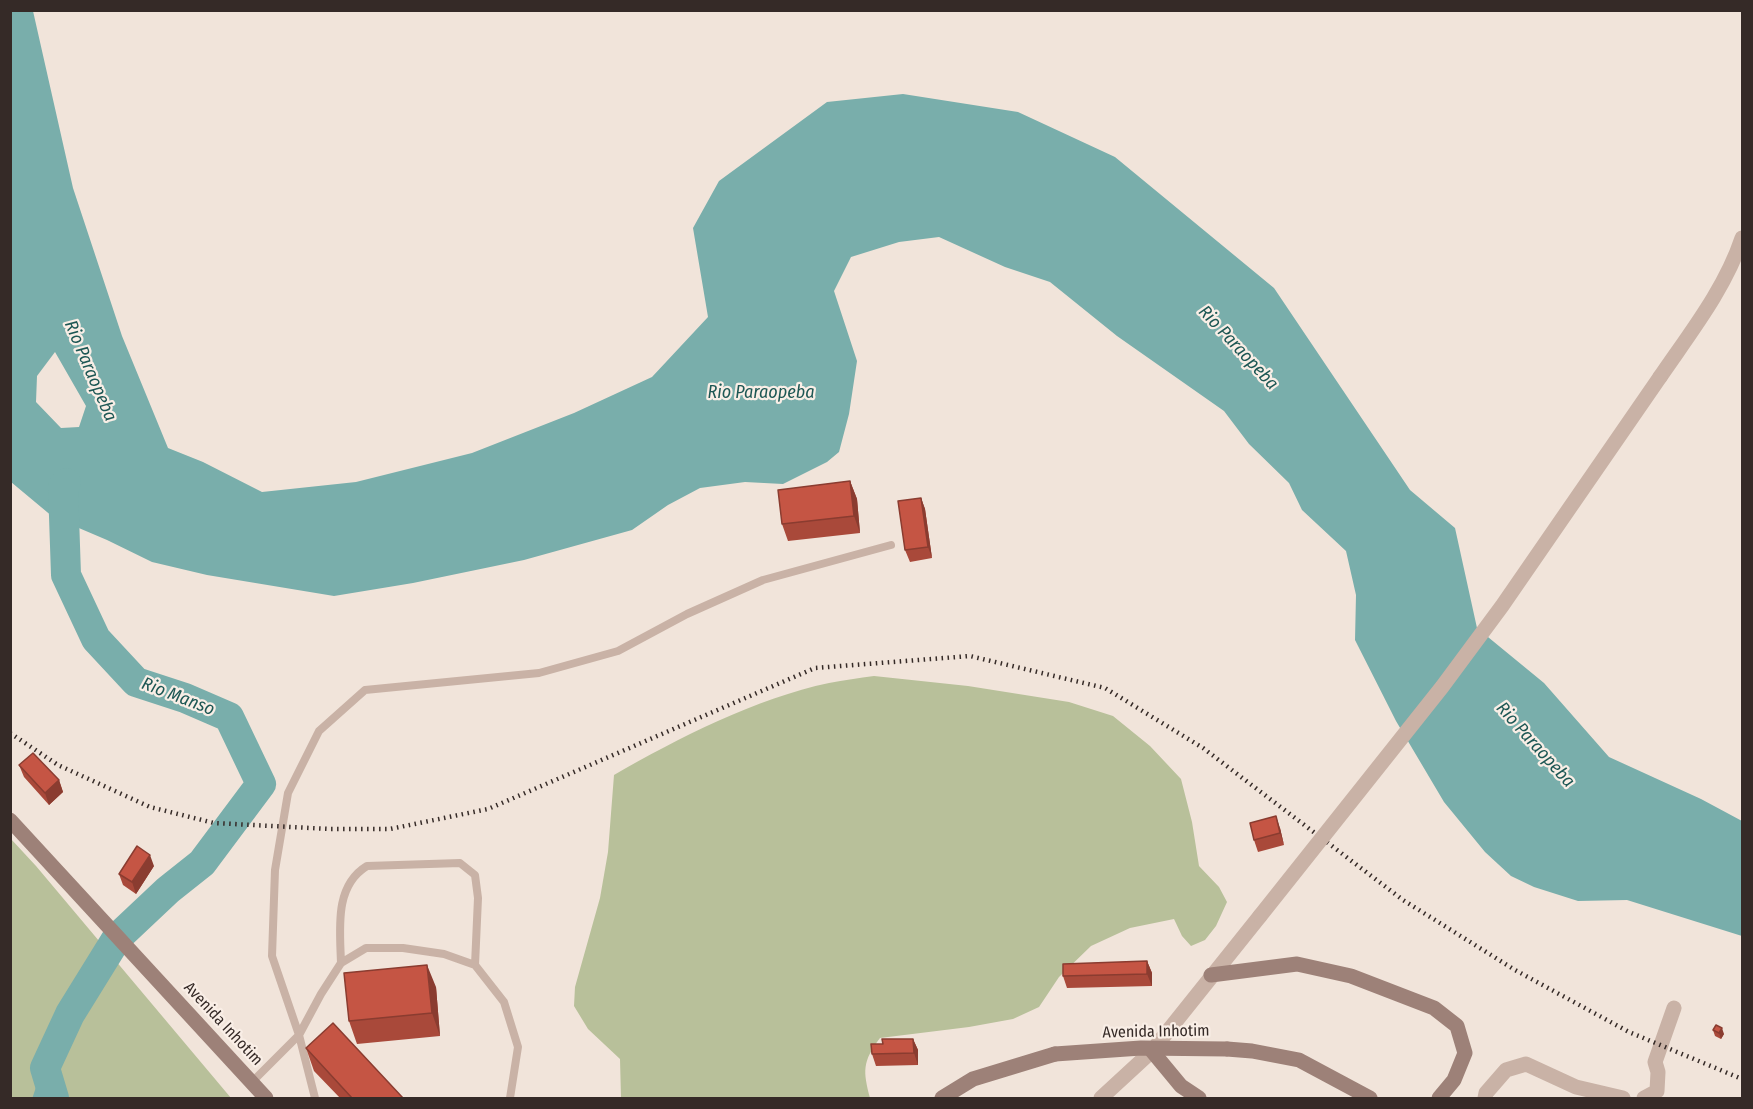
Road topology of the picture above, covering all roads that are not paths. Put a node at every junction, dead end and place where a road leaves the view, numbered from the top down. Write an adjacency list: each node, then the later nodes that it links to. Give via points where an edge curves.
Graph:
1 (1743, 238): 6 (street, bridge, via 1701,318 1502,606 1442,687)
2 (891, 545): 8 (lane, via 763,580 618,651 539,673 365,690 319,731 288,793 275,870 272,956)
3 (10, 820): 10 (main road, Avenida Inhotim)
4 (341, 963): 5 (lane, via 366,948 403,948 444,954); 5 (lane, via 339,923 343,896 358,871 367,866 460,863 475,875); 8 (lane)
5 (475, 965): 13 (lane, via 504,1002 518,1047)
6 (1211, 975): 9 (street); 18 (main road, via 1297,964 1351,976 1434,1008 1457,1026 1465,1053 1454,1080)
7 (1674, 1008): 21 (street, via 1655,1062 1657,1091)
8 (299, 1035): 10 (lane); 12 (lane)
9 (1152, 1051): 15 (street); 16 (main road, via 1181,1086)
10 (252, 1082): 11 (main road, Avenida Inhotim)
11 (266, 1098)
12 (315, 1098)
13 (510, 1098)
14 (942, 1098): 17 (main road, Avenida Inhotim, bridge, via 973,1079 1055,1054 1141,1048 1227,1049 1299,1060)
15 (1101, 1098)
16 (1199, 1098)
17 (1370, 1098)
18 (1439, 1098)
19 (1485, 1098): 20 (street, via 1506,1070 1526,1064 1576,1087)
20 (1623, 1098)
21 (1644, 1098)

